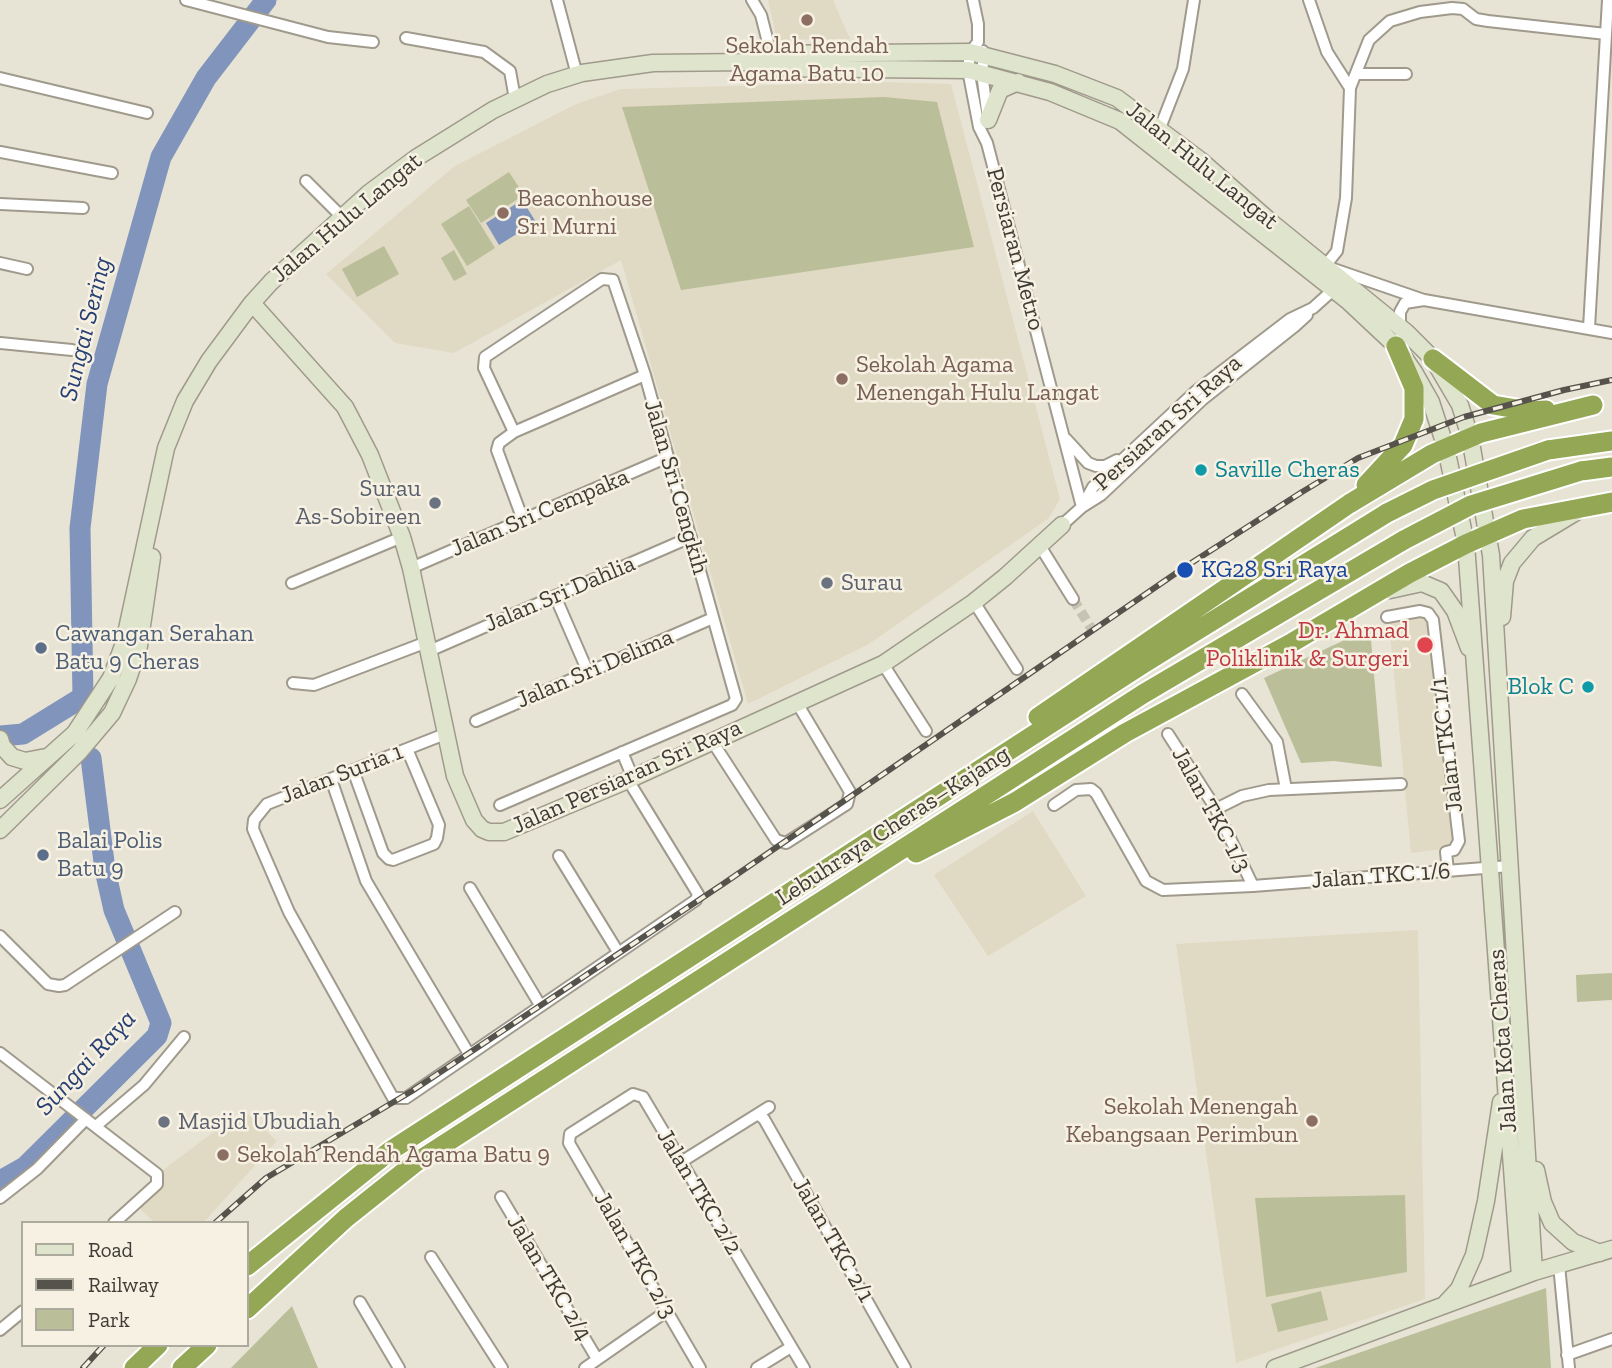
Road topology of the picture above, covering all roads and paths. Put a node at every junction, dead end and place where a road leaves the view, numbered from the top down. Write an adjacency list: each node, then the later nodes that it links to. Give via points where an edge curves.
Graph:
1 (186, 0): 9 (street)
2 (235, 0): 9 (street)
3 (557, 0): 19 (street)
4 (752, 0): 14 (street, via 761,15)
5 (973, 0): 13 (street)
6 (1194, 0): 26 (street, via 1183,69)
7 (1310, 0): 22 (street, via 1327,52)
8 (1608, 0): 10 (street)
9 (230, 12): 12 (street, via 328,37)
10 (1606, 34): 17 (street, via 1476,19 1463,9 1420,12 1390,21 1378,31 1369,40); 41 (street)
11 (406, 38): 23 (street, via 484,52 510,71)
12 (373, 42)
13 (977, 50): 14 (main road, Jalan Hulu Langat); 16 (street); 26 (main road, Jalan Hulu Langat, via 1117,98)
14 (771, 54): 15 (main road, Jalan Hulu Langat)
15 (749, 62): 16 (main road, Jalan Hulu Langat, via 764,68); 19 (main road, Jalan Hulu Langat, via 653,63)
16 (975, 71): 21 (main road, Jalan Hulu Langat); 25 (street, Persiaran Metro); 27 (street, Persiaran Metro, via 979,127)
17 (1357, 74): 18 (street); 22 (street)
18 (1406, 74)
19 (577, 75): 23 (main road, Jalan Hulu Langat)
20 (0, 78): 24 (street)
21 (1018, 82): 25 (main road, via 1000,90); 37 (main road, Jalan Hulu Langat, via 1120,121)
22 (1350, 88): 35 (street, via 1346,198 1336,251)
23 (515, 99): 33 (main road, Jalan Hulu Langat, via 416,158)
24 (147, 113)
25 (988, 120): 27 (street, Persiaran Metro)
26 (1160, 128): 35 (main road, Jalan Hulu Langat)
27 (988, 143): 50 (street, Persiaran Metro)
28 (0, 152): 29 (street)
29 (112, 173)
30 (306, 181): 33 (street)
31 (0, 204): 32 (street)
32 (83, 208)
33 (343, 218): 39 (main road, Jalan Hulu Langat)
34 (0, 263): 36 (street)
35 (1325, 266): 38 (street); 43 (main road, Jalan Hulu Langat)
36 (27, 269)
37 (1333, 290): 40 (street, Persiaran Sri Raya); 43 (main road, Jalan Hulu Langat)
38 (1424, 300): 41 (street); 43 (street, via 1405,303 1400,312)
39 (252, 303): 57 (main road, Jalan Hulu Langat, via 185,401); 65 (main road, Jalan Persiaran Sri Raya, via 345,407 370,454)
40 (1313, 308): 54 (street, Persiaran Sri Raya, via 1290,319 1196,391); 61 (street, Persiaran Sri Raya)
41 (1589, 328): 42 (street)
42 (1612, 333)
43 (1401, 339): 46 (main road, Jalan Hulu Langat); 53 (main road, Jalan Hulu Langat, via 1431,402); 59 (highway, via 1414,388 1414,419 1403,445)
44 (0, 343): 45 (street)
45 (72, 350)
46 (1433, 359): 48 (highway, via 1493,405 1529,411); 51 (main road, Jalan Hulu Langat, via 1460,405)
47 (645, 375): 49 (street); 49 (street, Jalan Sri Cengkih, via 612,280 602,279 485,357 484,368); 55 (street, Jalan Sri Cengkih)
48 (1603, 404): 51 (highway)
49 (514, 432): 62 (street, via 497,450)
50 (1064, 437): 54 (street, Persiaran Metro, via 1096,467); 61 (street, Persiaran Metro)
51 (1470, 438): 53 (highway); 64 (main road, Jalan Hulu Langat)
52 (1612, 441): 99 (highway, Lebuhraya Cheras–Kajang, bridge, via 1548,450 1433,490 1387,513)
53 (1446, 448): 59 (highway); 67 (main road, Jalan Hulu Langat)
54 (1130, 454): 61 (street, Persiaran Sri Raya, via 1093,487)
55 (668, 457): 62 (street, Jalan Sri Cempaka); 66 (street, Jalan Sri Cengkih)
56 (1612, 467): 116 (highway, Lebuhraya Cheras–Kajang, bridge, via 1581,471 1471,505 1404,540 1143,694)
57 (161, 471): 95 (main road, Jalan Hulu Langat, via 124,643 111,678 75,733); 107 (main road, Jalan Hulu Langat, via 139,646 128,679 98,731)
58 (1612, 502): 60 (highway)
59 (1349, 504): 99 (highway, via 1047,709)
60 (1587, 506): 64 (highway, via 1523,519); 81 (main road, via 1533,538 1513,563 1506,580)
61 (1082, 507): 63 (street, Jalan Persiaran Sri Raya)
62 (523, 520): 70 (street, Jalan Sri Cempaka)
63 (1062, 525): 68 (main road, Jalan Persiaran Sri Raya)
64 (1487, 534): 67 (highway); 69 (main road, Jalan Hulu Langat)
65 (402, 537): 70 (main road, Jalan Persiaran Sri Raya); 71 (street)
66 (691, 537): 72 (street, Jalan Sri Dahlia); 77 (street, Jalan Sri Cengkih)
67 (1465, 544): 73 (highway); 83 (main road, Jalan Kota Cheras)
68 (1040, 545): 74 (street); 75 (main road, Jalan Persiaran Sri Raya)
69 (1490, 555): 81 (main road, Jalan Kota Cheras)
70 (411, 568): 78 (main road, Jalan Persiaran Sri Raya)
71 (292, 583)
72 (555, 596): 78 (street, Jalan Sri Dahlia); 82 (street)
73 (1373, 596): 83 (main road, via 1422,583 1441,591 1455,611); 116 (highway, via 1125,733 1015,802)
74 (1073, 599)
75 (974, 602): 79 (main road, Jalan Persiaran Sri Raya); 80 (street)
76 (1387, 617): 112 (street, Jalan TKC 1/1, via 1420,611 1433,620 1459,842 1447,852)
77 (713, 618): 82 (street, Jalan Sri Delima); 94 (street, Jalan Sri Cengkih, via 736,699 732,705)
78 (428, 647): 84 (street, Jalan Sri Dahlia, via 314,685); 89 (main road, Jalan Persiaran Sri Raya)
79 (883, 664): 86 (main road, Jalan Persiaran Sri Raya); 88 (street)
80 (1017, 669)
81 (1498, 670): 110 (main road, Jalan Kota Cheras)
82 (588, 672): 87 (street, Jalan Sri Delima)
83 (1477, 674): 111 (main road, Jalan Kota Cheras)
84 (293, 683)
85 (1242, 694): 101 (street, via 1278,742)
86 (797, 703): 92 (main road, Jalan Persiaran Sri Raya); 92 (street, via 850,798 786,843 776,840)
87 (476, 721)
88 (926, 731)
89 (445, 734): 93 (street, Jalan Suria 1); 98 (main road, Jalan Persiaran Sri Raya, via 455,776 474,820 489,832 504,832)
90 (1168, 734): 105 (street, Jalan TKC 1/3)
91 (0, 739): 95 (main road, via 12,757 25,761)
92 (712, 741): 98 (main road, Jalan Persiaran Sri Raya)
93 (407, 749): 96 (street, Jalan Suria 1); 96 (street, via 439,825 434,844 393,860 383,853)
94 (622, 752): 98 (street); 103 (street)
95 (49, 757): 102 (main road, Jalan Hulu Langat)
96 (353, 770): 97 (street, Jalan Suria 1)
97 (331, 779): 122 (street, via 366,881); 122 (street, Jalan Suria 1, via 267,804 254,820 253,829 289,912 393,1098 406,1098)
98 (630, 779): 118 (street, via 698,898)
99 (956, 784): 137 (highway, Lebuhraya Cheras–Kajang, via 390,1151)
100 (1401, 784): 101 (street)
101 (1286, 789): 105 (street, via 1242,796)
102 (0, 800)
103 (500, 805)
104 (1054, 805): 113 (street, Jalan TKC 1/6, via 1076,790 1096,793 1146,881 1163,890)
105 (1216, 809): 113 (street, Jalan TKC 1/3)
106 (0, 810): 107 (main road)
107 (18, 813): 108 (main road, Jalan Hulu Langat)
108 (0, 830)
109 (559, 856): 118 (street)
110 (1510, 866): 111 (street, Jalan TKC 1/6); 128 (main road, Jalan Kota Cheras)
111 (1490, 868): 112 (street, Jalan TKC 1/6); 123 (main road, Jalan Kota Cheras)
112 (1448, 871): 113 (street, Jalan TKC 1/6)
113 (1253, 886)
114 (470, 888): 119 (street)
115 (174, 912): 117 (street, via 65,985 48,984)
116 (769, 934): 133 (highway, Lebuhraya Cheras–Kajang, via 415,1163)
117 (0, 936)
118 (618, 951): 119 (street)
119 (540, 1005): 122 (street)
120 (184, 1037): 127 (street, via 144,1085)
121 (0, 1054): 126 (street)
122 (469, 1054)
123 (1505, 1078): 139 (main road, Jalan Kota Cheras); 141 (main road, via 1474,1255 1459,1289)
124 (769, 1107): 125 (street)
125 (759, 1115): 130 (street); 163 (street, Jalan TKC 2/1)
126 (83, 1117): 127 (street); 132 (street, via 37,1169)
127 (96, 1126): 134 (street, via 159,1177)
128 (1525, 1126): 135 (main road, via 1552,1223 1573,1242); 139 (main road, Jalan Kota Cheras)
129 (569, 1143): 130 (street, Jalan TKC 2/2, via 570,1133 633,1094 643,1097); 143 (street, Jalan TKC 2/3)
130 (681, 1162): 151 (street, Jalan TKC 2/2)
131 (501, 1197): 153 (street, Jalan TKC 2/4)
132 (0, 1198)
133 (346, 1219): 142 (highway, Lebuhraya Cheras–Kajang); 145 (highway)
134 (116, 1221)
135 (1606, 1251): 138 (main road)
136 (431, 1257): 158 (street)
137 (248, 1265)
138 (1559, 1265): 139 (main road); 152 (street)
139 (1527, 1275): 141 (main road)
140 (359, 1302): 157 (street)
141 (1442, 1307): 164 (main road)
142 (248, 1308)
143 (667, 1311): 153 (street); 160 (street, Jalan TKC 2/3)
144 (21, 1313): 146 (street)
145 (248, 1321)
146 (0, 1330)
147 (1612, 1339): 152 (street)
148 (156, 1347): 154 (highway)
149 (205, 1347): 155 (highway)
150 (220, 1347): 156 (highway)
151 (791, 1348): 161 (street); 162 (street, Jalan TKC 2/2)
152 (1567, 1356): 165 (street)
153 (597, 1359): 159 (street)
154 (134, 1368)
155 (182, 1368)
156 (200, 1368)
157 (399, 1368)
158 (502, 1368)
159 (585, 1368)
160 (700, 1368)
161 (757, 1368)
162 (804, 1368)
163 (905, 1368)
164 (1275, 1368)
165 (1569, 1368)

